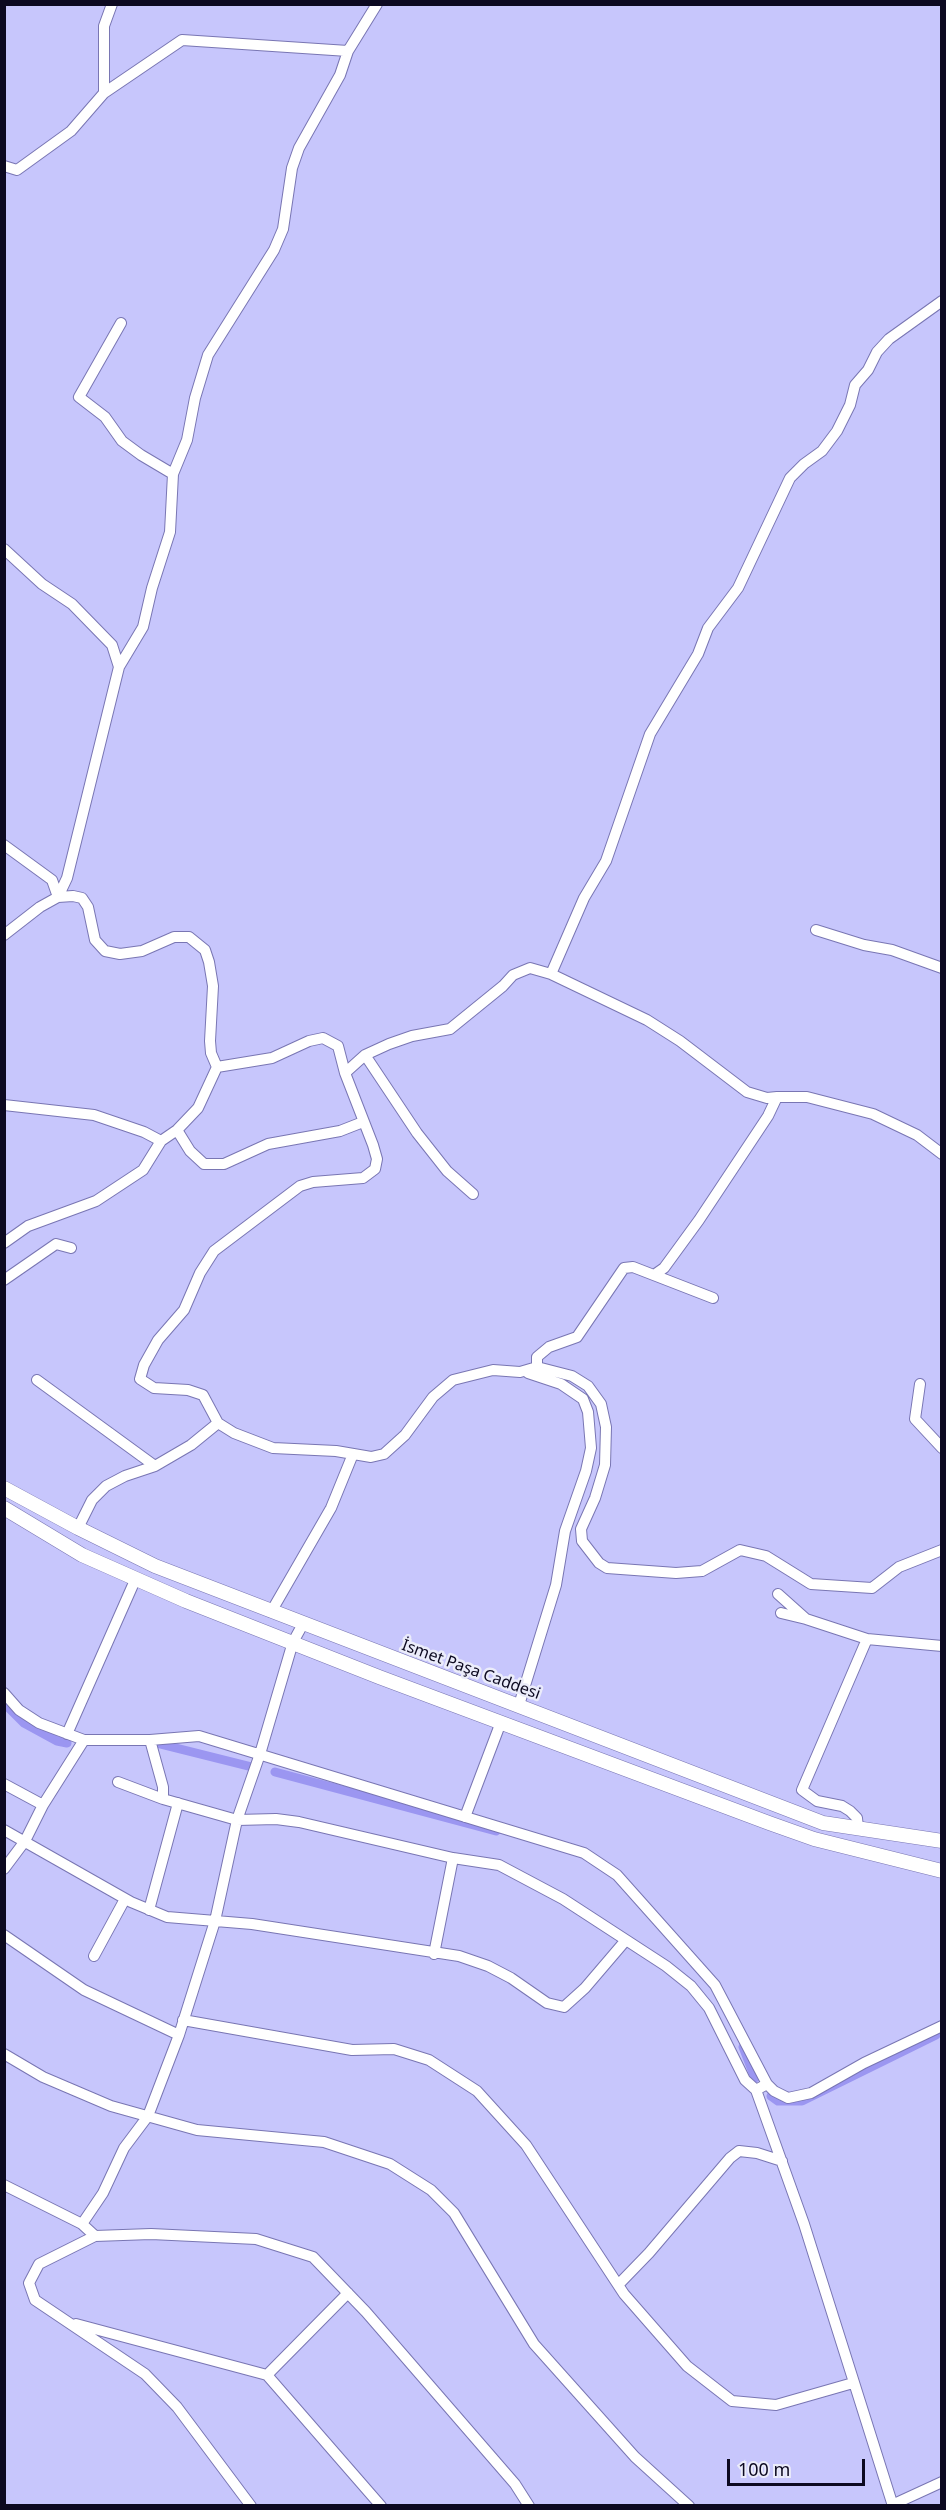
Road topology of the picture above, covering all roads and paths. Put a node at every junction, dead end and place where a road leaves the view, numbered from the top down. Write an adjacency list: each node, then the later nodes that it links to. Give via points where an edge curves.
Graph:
1 (112, 4): 4 (street, via 104,26)
2 (377, 4): 3 (street)
3 (348, 51): 4 (street, via 182,39); 8 (street, via 340,75 298,148 283,229 274,250 208,355)
4 (104, 93): 5 (street, via 71,131 17,170)
5 (4, 166)
6 (942, 302): 16 (street, via 877,352 855,385 837,431 822,451 790,478 738,588 708,628 698,654 650,734 606,861 584,898)
7 (121, 323): 8 (street, via 79,397 105,417 122,441)
8 (173, 474): 10 (street, via 170,532 144,627)
9 (4, 549): 10 (street, via 42,584 72,604 112,645)
10 (119, 667): 12 (street)
11 (4, 845): 12 (street, via 52,880)
12 (58, 897): 14 (street); 18 (street, via 82,898 88,907 95,940 105,951 142,951 174,937 189,937 204,950 213,986 210,1041)
13 (816, 930): 15 (street)
14 (4, 935)
15 (942, 968)
16 (551, 974): 17 (street, via 530,968 513,975 450,1029 412,1036); 20 (street, via 647,1020 747,1092)
17 (365, 1055): 19 (street); 26 (street, via 417,1133 447,1171)
18 (217, 1067): 19 (street, via 272,1058 323,1038 338,1046); 23 (street, via 198,1108)
19 (345, 1073): 22 (street)
20 (777, 1097): 25 (street, via 807,1097 873,1114 917,1135); 29 (street, via 699,1220 664,1268)
21 (4, 1105): 24 (street, via 94,1115)
22 (363, 1122): 23 (street, via 340,1131 268,1144 224,1164 204,1164); 36 (street, via 377,1160 375,1169 363,1178 300,1186 214,1251 184,1310 158,1340 144,1365 140,1379 154,1388 203,1395)
23 (177, 1130): 24 (street)
24 (161, 1141): 27 (street, via 143,1170 96,1201 28,1226)
25 (942, 1154)
26 (473, 1194)
27 (4, 1243)
28 (71, 1248): 30 (street, via 56,1244)
29 (654, 1275): 31 (street); 32 (street, via 633,1267 624,1268 577,1337 549,1347 537,1357)
30 (4, 1280)
31 (713, 1298)
32 (537, 1367): 33 (street); 43 (street, via 572,1376 588,1386 601,1404 606,1427 605,1465 581,1529 582,1540 607,1568 702,1571 740,1550 766,1556 811,1584 872,1588 899,1567)
33 (520, 1372): 38 (street, via 493,1370 453,1380 432,1397 405,1435 384,1454); 54 (street, via 552,1380 584,1399 591,1448)
34 (37, 1380): 39 (street)
35 (920, 1384): 37 (street, via 915,1419)
36 (218, 1423): 38 (street, via 273,1448); 39 (street)
37 (942, 1448)
38 (353, 1454): 46 (street, via 331,1508)
39 (155, 1466): 42 (street, via 106,1486 92,1500)
40 (4, 1488): 42 (main road, İsmet Paşa Caddesi)
41 (4, 1508): 44 (main road, via 82,1555)
42 (78, 1528): 46 (main road, İsmet Paşa Caddesi, via 155,1566)
43 (942, 1550)
44 (136, 1578): 51 (main road); 56 (street)
45 (778, 1593): 48 (street)
46 (271, 1612): 49 (main road, İsmet Paşa Caddesi)
47 (781, 1613): 48 (street)
48 (806, 1619): 50 (street)
49 (303, 1624): 51 (street); 54 (main road, İsmet Paşa Caddesi)
50 (867, 1639): 52 (street); 67 (street, via 802,1790 817,1801 850,1811 857,1818)
51 (293, 1642): 55 (main road); 59 (street)
52 (942, 1646)
53 (4, 1693): 56 (street, via 19,1710)
54 (519, 1705): 67 (main road, İsmet Paşa Caddesi, via 823,1823)
55 (501, 1722): 65 (street); 73 (main road, via 813,1839)
56 (67, 1734): 57 (street)
57 (84, 1740): 58 (street); 64 (street)
58 (150, 1740): 59 (street, via 199,1736); 62 (street)
59 (260, 1754): 65 (street); 66 (street)
60 (118, 1782): 62 (street)
61 (4, 1784): 64 (street)
62 (163, 1799): 63 (street)
63 (178, 1803): 66 (street); 75 (street)
64 (43, 1805): 70 (street)
65 (465, 1817): 85 (street, via 584,1853 617,1875 715,1986)
66 (237, 1820): 71 (street, via 300,1822); 76 (street)
67 (858, 1828): 69 (main road, İsmet Paşa Caddesi)
68 (4, 1830): 70 (street)
69 (940, 1840)
70 (25, 1841): 72 (street); 74 (street)
71 (453, 1858): 78 (street, via 499,1865 563,1899); 79 (street)
72 (4, 1869)
73 (942, 1871)
74 (125, 1899): 75 (street); 80 (street)
75 (149, 1910): 76 (street, via 167,1917)
76 (215, 1921): 79 (street); 81 (street)
77 (4, 1935): 83 (street, via 84,1990)
78 (626, 1940): 79 (street, via 564,2007 547,2003 488,1966 459,1956); 85 (street, via 691,1986 709,2008 745,2080)
79 (434, 1954)
80 (94, 1956)
81 (183, 2020): 83 (street); 91 (street, via 352,2050 394,2049 429,2060 477,2091 526,2145)
82 (942, 2026): 85 (street, via 811,2093 788,2097)
83 (179, 2035): 86 (street)
84 (4, 2054): 86 (street, via 111,2106)
85 (761, 2087): 87 (street)
86 (148, 2116): 89 (street, via 124,2148 103,2193); 100 (street, via 197,2130 324,2142 390,2164 431,2190 454,2213 534,2344 636,2457)
87 (782, 2161): 91 (street, via 739,2151); 95 (street)
88 (4, 2185): 89 (street)
89 (82, 2224): 90 (street)
90 (95, 2236): 92 (street, via 151,2234 256,2239 313,2257); 93 (street, via 39,2264 29,2283 35,2300)
91 (618, 2285): 95 (street, via 687,2366 732,2401 776,2405)
92 (348, 2293): 94 (street); 99 (street)
93 (70, 2322): 94 (street); 97 (street, via 145,2374 177,2407)
94 (267, 2375): 98 (street)
95 (853, 2383): 101 (street)
96 (942, 2482): 101 (street)
97 (251, 2505)
98 (381, 2505)
99 (529, 2505)
100 (689, 2505)
101 (893, 2505)

